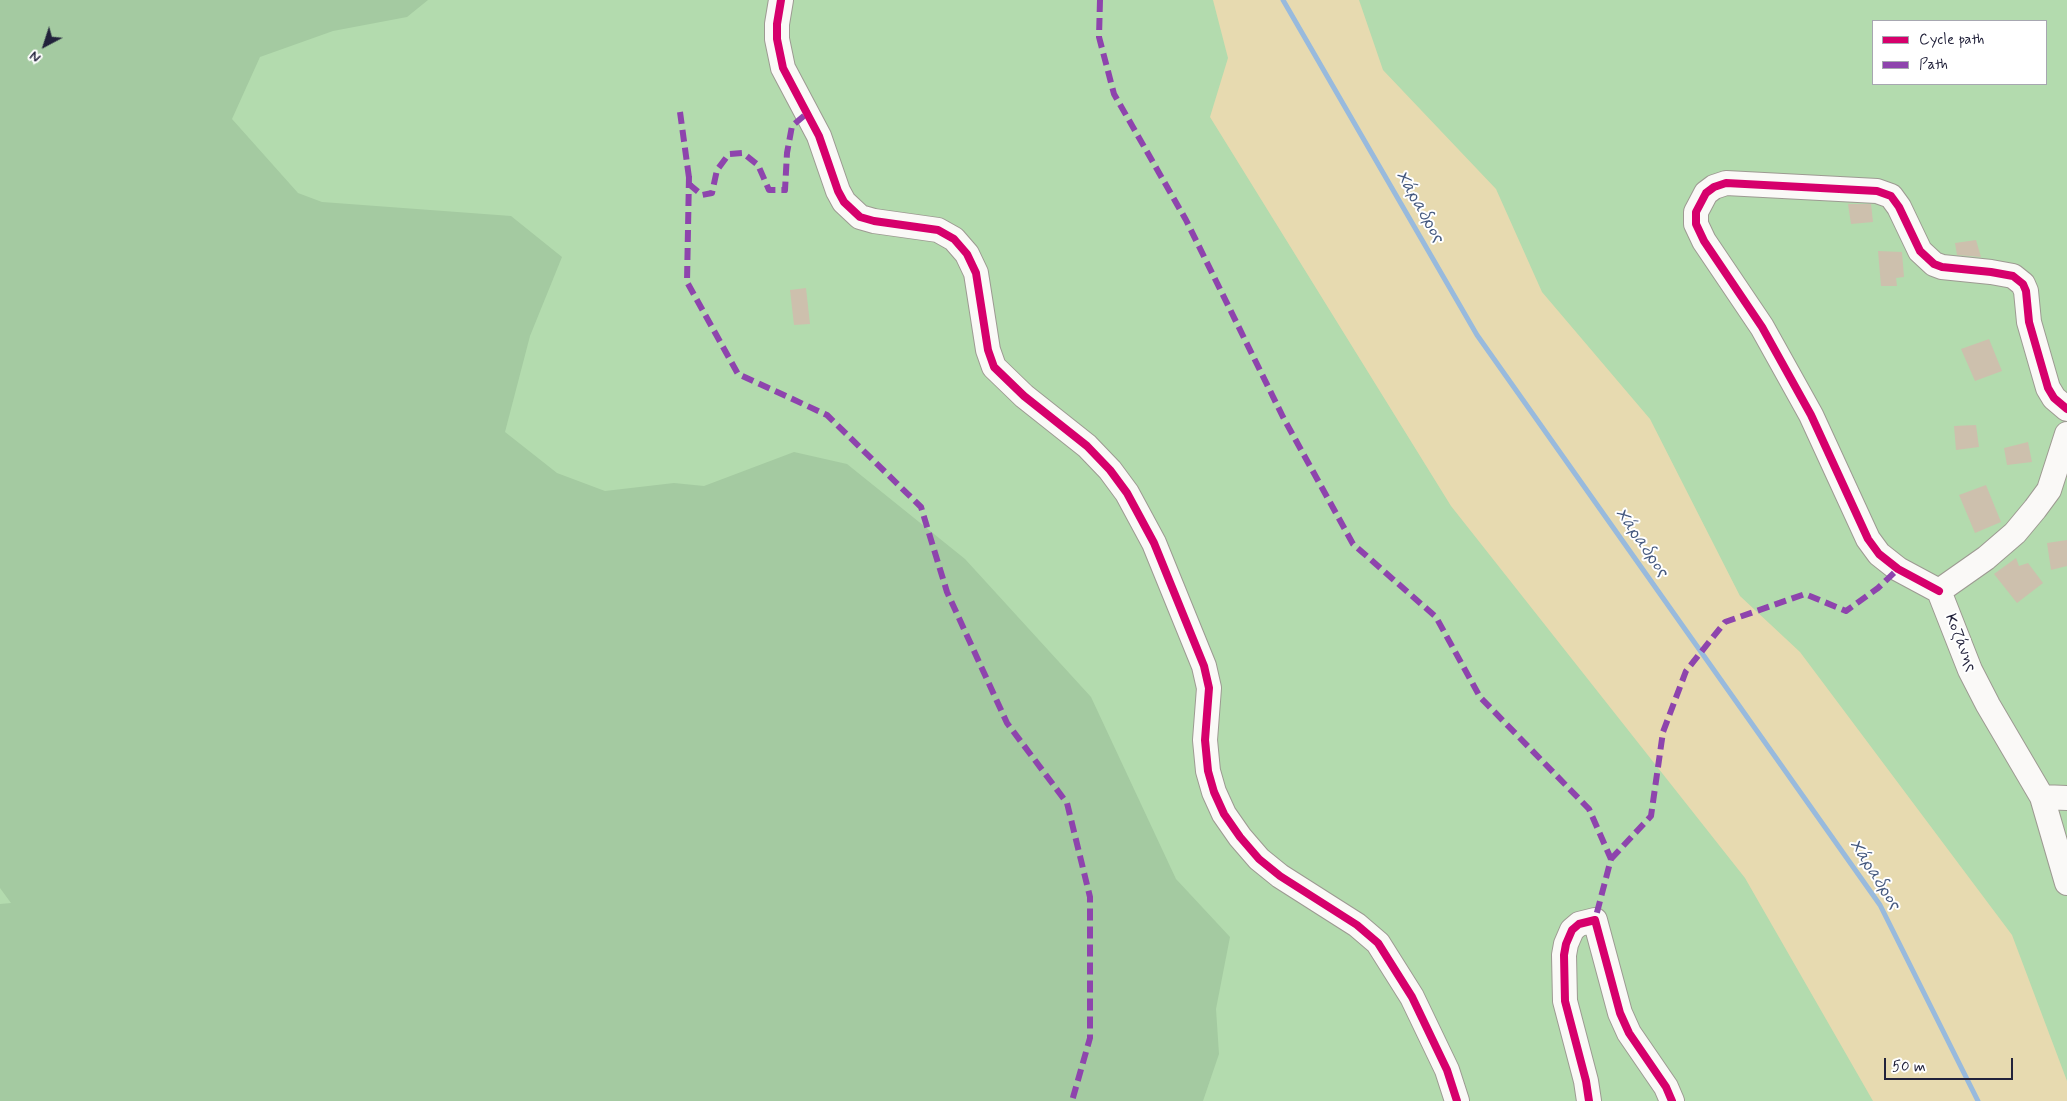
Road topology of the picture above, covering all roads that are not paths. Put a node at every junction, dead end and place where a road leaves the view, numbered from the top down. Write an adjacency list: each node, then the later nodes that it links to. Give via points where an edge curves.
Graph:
1 (781, 0): 8 (street, via 777,39 783,68 819,136 844,202 860,217 938,230 954,238 967,254 976,273 988,350 994,367 1024,396 1087,446 1110,470 1127,493 1154,543 1204,666 1209,688 1205,740 1208,771 1224,814 1259,859 1357,925 1378,944 1412,997 1447,1070)
2 (2067, 409): 4 (street, via 2048,388 2029,322 2023,284 2013,276 1934,264 1920,251 1891,196 1877,191 1726,183 1706,193 1696,212 1696,224 1762,327 1811,415 1868,539 1879,554 1898,569)
3 (2067, 434): 4 (street, via 2049,490 2035,510 2016,533)
4 (1939, 591): 5 (street, Κοζάνης, via 1970,670)
5 (2042, 797): 6 (street); 7 (street, Κοζάνης)
6 (2067, 798)
7 (2067, 883)
8 (1457, 1101)
9 (1589, 1101): 10 (street, via 1565,1001 1564,955 1572,930 1579,924 1595,920 1620,1014)
10 (1672, 1101)

